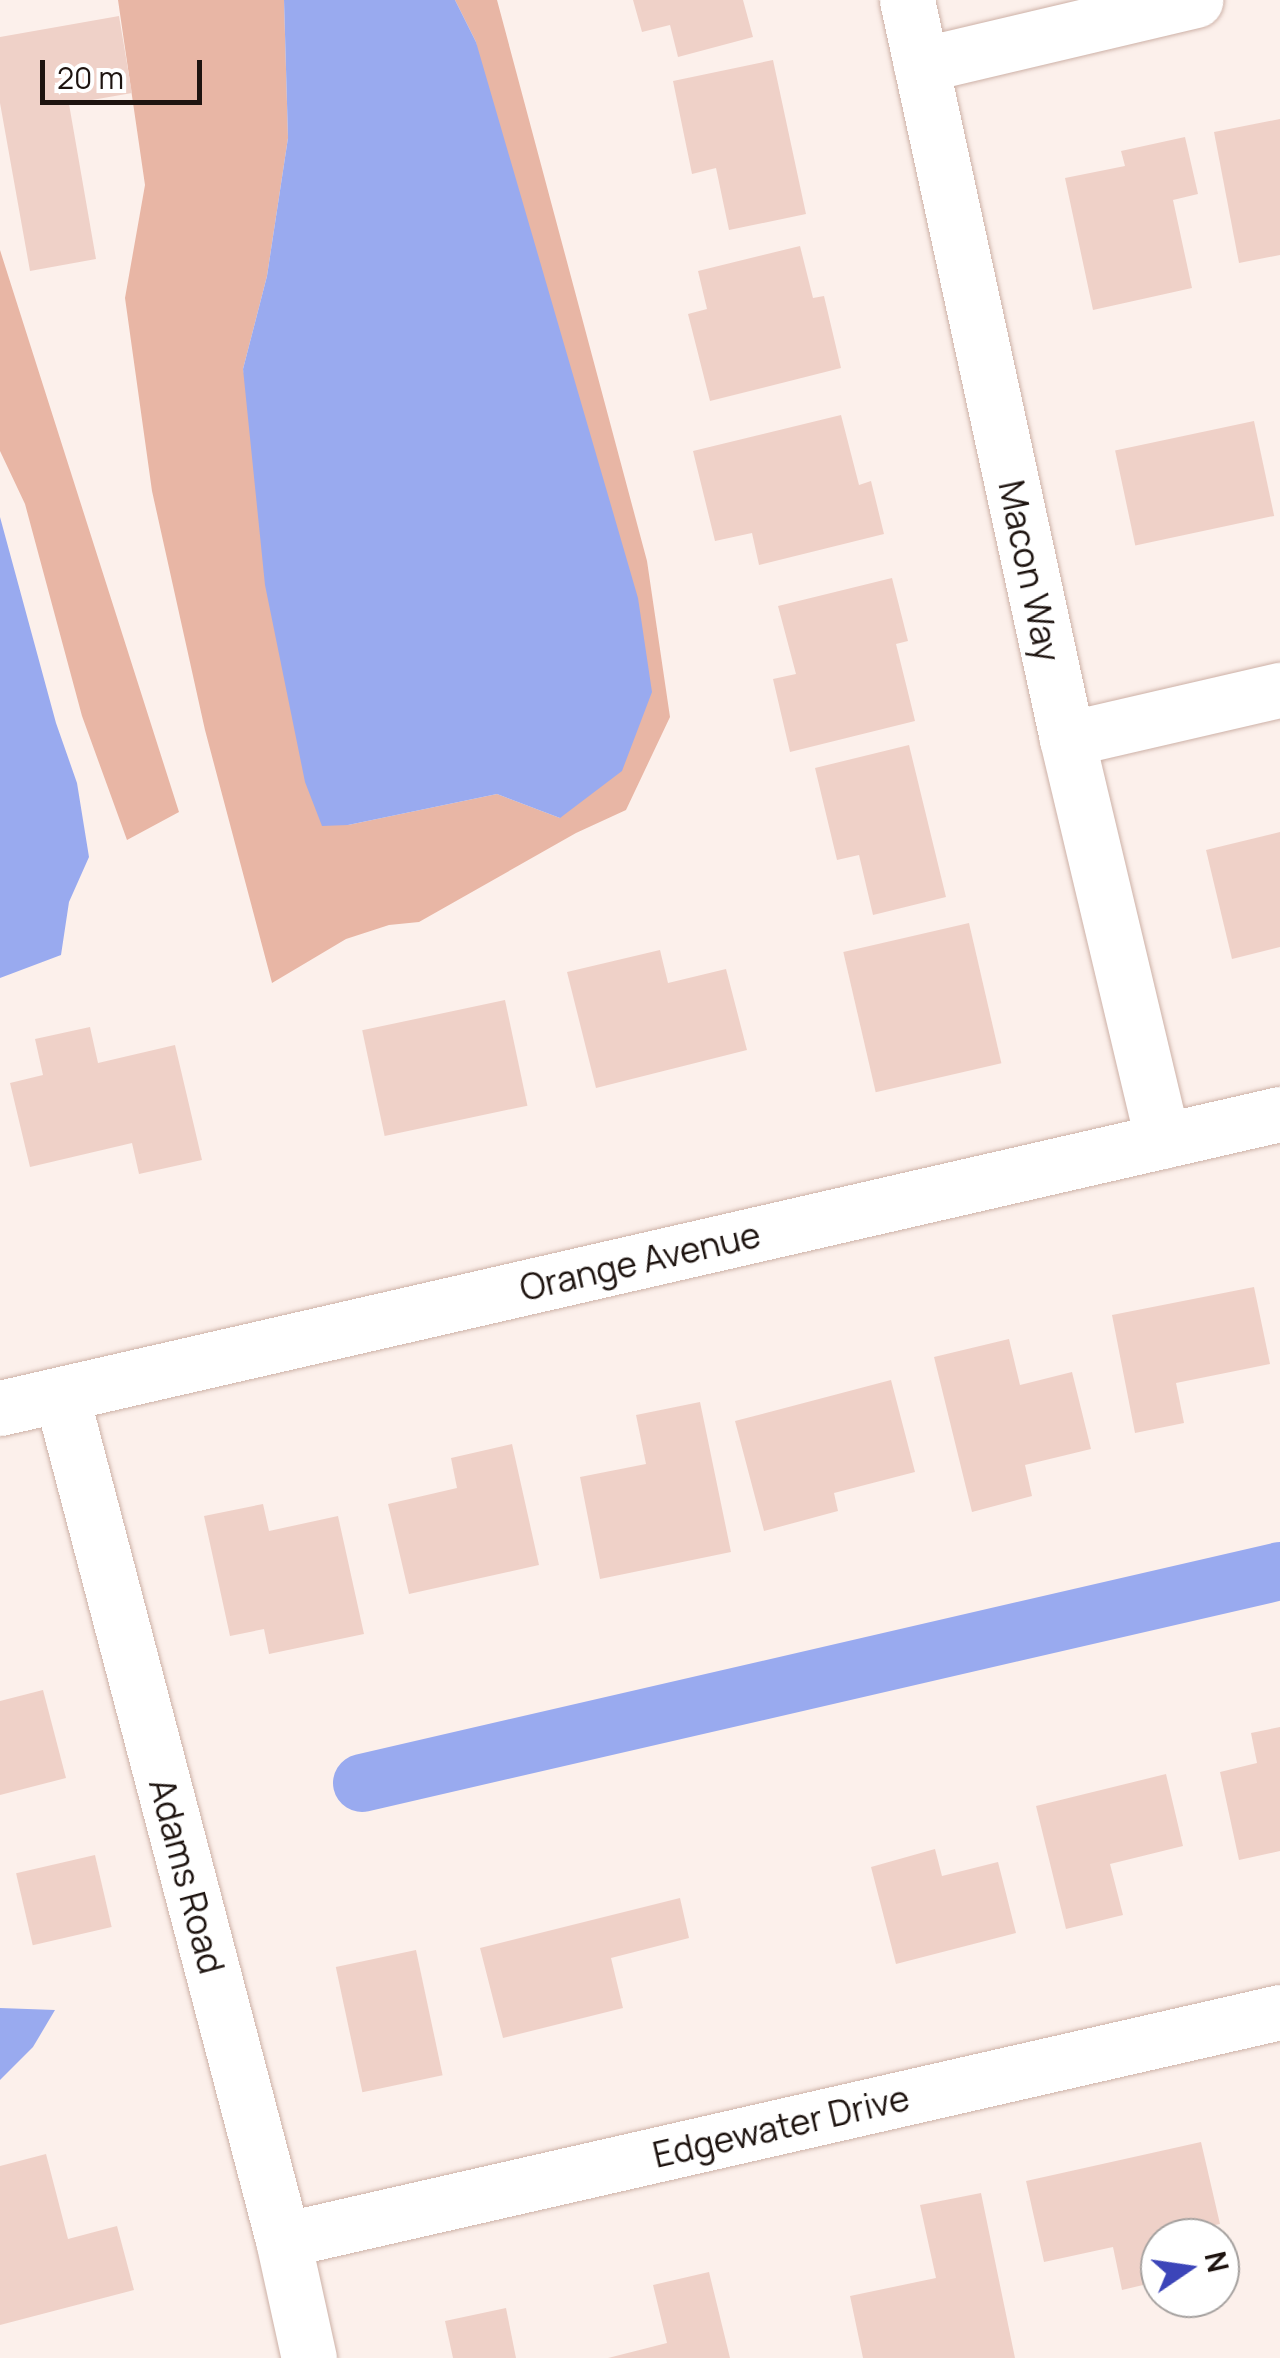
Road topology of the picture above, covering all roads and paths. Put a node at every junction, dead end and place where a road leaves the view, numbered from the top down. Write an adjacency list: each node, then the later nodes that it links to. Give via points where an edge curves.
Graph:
1 (907, 0): 3 (street, Macon Way)
2 (1195, 0): 3 (street)
3 (921, 65): 5 (street, Macon Way)
4 (1280, 690): 5 (street)
5 (1066, 739): 7 (street, Macon Way)
6 (1280, 1114): 7 (street, Orange Avenue)
7 (1163, 1140): 8 (street, Orange Avenue)
8 (61, 1394): 9 (street, Orange Avenue); 11 (street, Adams Road)
9 (0, 1408)
10 (1280, 2012): 11 (street, Edgewater Drive)
11 (283, 2240): 12 (street, Adams Road)
12 (309, 2358)

